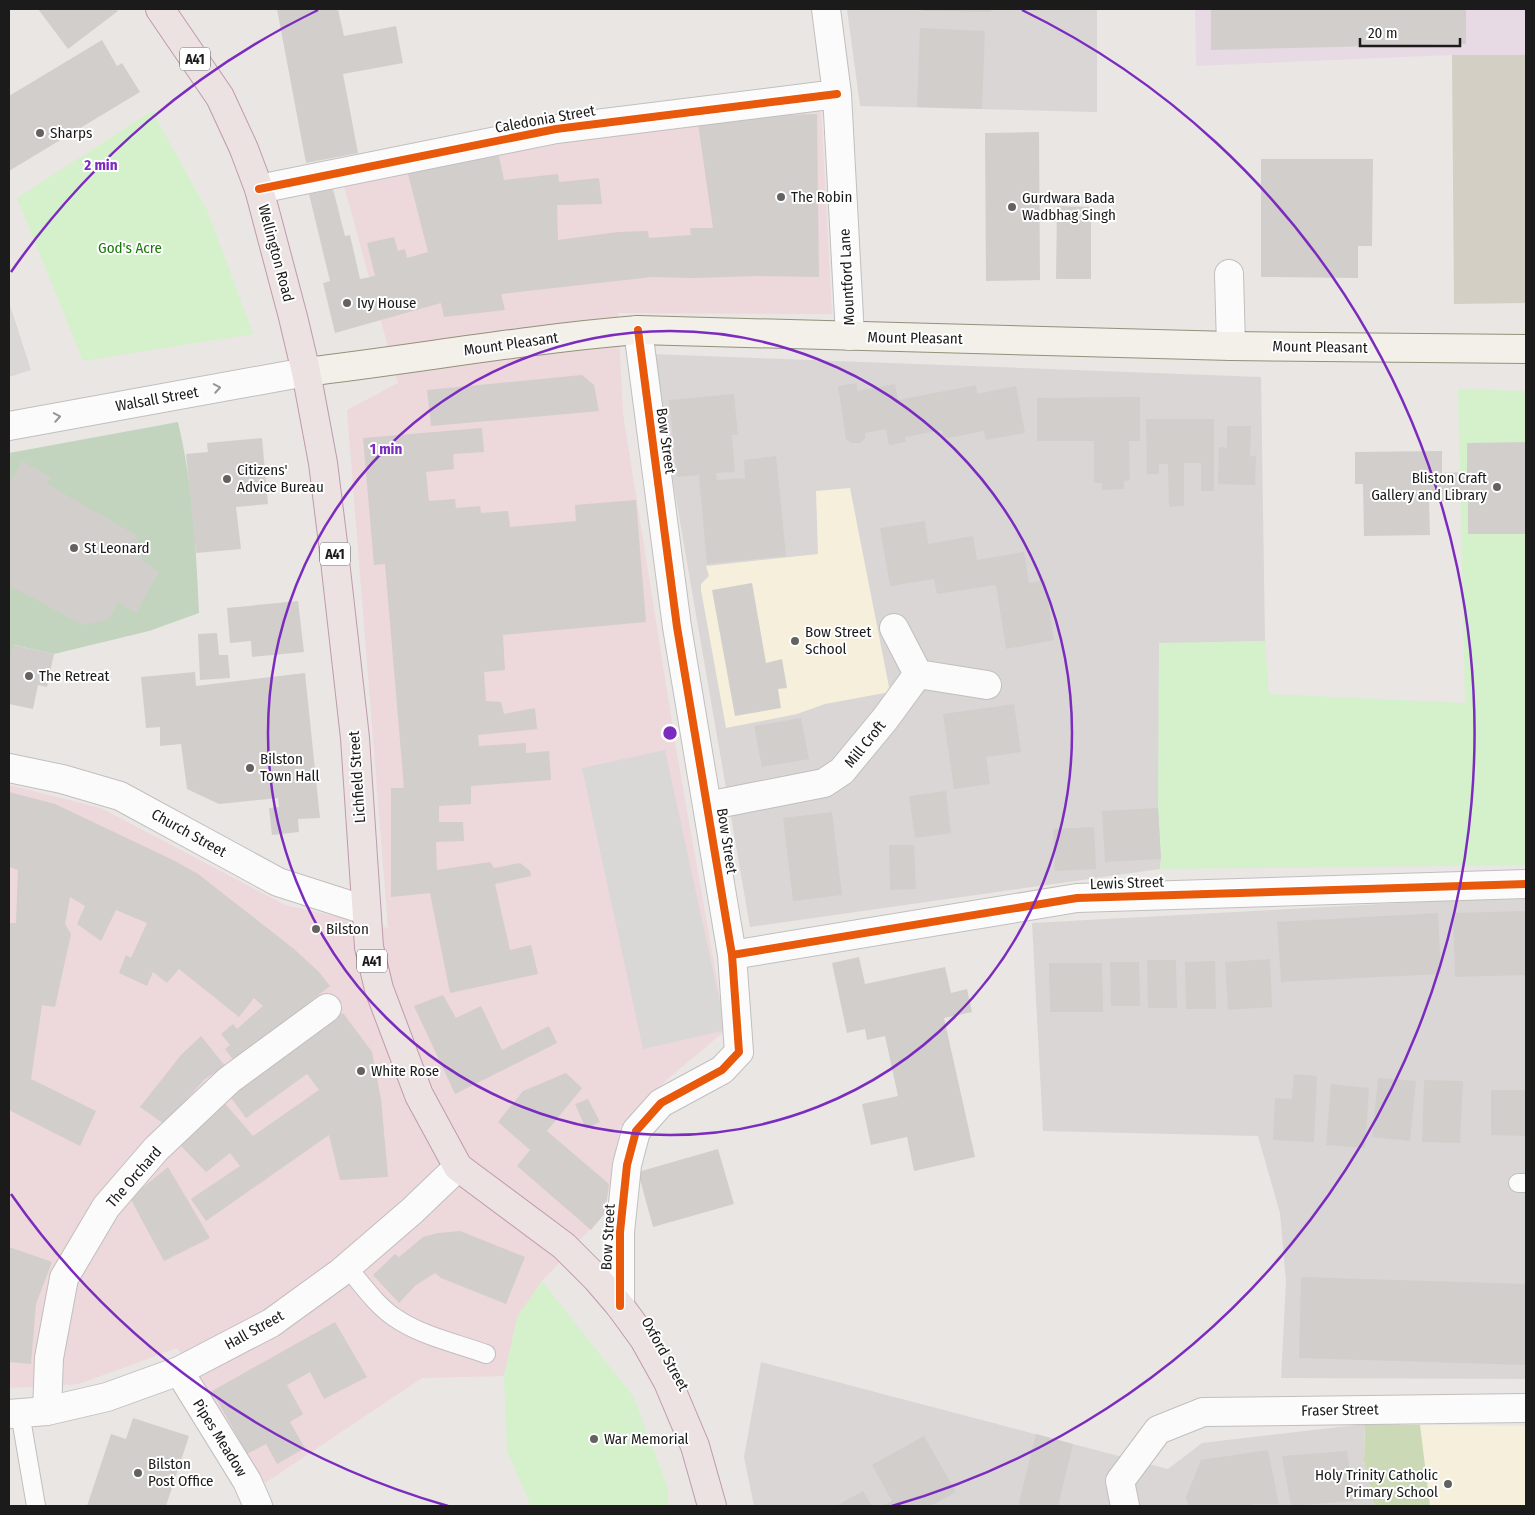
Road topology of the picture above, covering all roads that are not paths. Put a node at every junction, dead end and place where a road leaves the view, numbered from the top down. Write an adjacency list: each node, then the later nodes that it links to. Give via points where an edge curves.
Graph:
1 (160, 9): 4 (highway, Wellington Road / A41, via 220,97)
2 (826, 9): 3 (street, Mountford Lane)
3 (838, 94): 4 (street, Caledonia Street, via 556,129); 7 (street, Mountford Lane)
4 (259, 189): 10 (highway, Wellington Road / A41)
5 (1228, 274): 8 (street)
6 (638, 330): 7 (main road, Mount Pleasant); 10 (main road, Mount Pleasant, via 567,336); 16 (street, Bow Street, via 677,627)
7 (850, 336): 8 (main road, Mount Pleasant)
8 (1231, 346): 9 (main road, Mount Pleasant)
9 (1526, 349)
10 (306, 372): 11 (street, Walsall Street, one-way to 10); 18 (highway, Lichfield Street / A41, via 334,543 355,738)
11 (9, 426)
12 (894, 628): 13 (street)
13 (918, 674): 14 (street); 16 (street, Mill Croft, via 886,720 842,771 824,783)
14 (987, 685)
15 (9, 768): 18 (street, Church Street, via 120,796 278,882)
16 (707, 806): 19 (street, Bow Street)
17 (1526, 884): 19 (street, Lewis Street, via 1077,898)
18 (366, 910): 21 (highway, Lichfield Street / A41, via 369,946 379,989 419,1095)
19 (732, 955): 23 (street, Bow Street, via 739,1052 722,1070 661,1103 636,1132 627,1165 620,1232)
20 (327, 1008): 27 (street, The Orchard, via 229,1080 156,1149 106,1207 64,1278 49,1358)
21 (458, 1167): 22 (street, Hall Street); 23 (highway, Oxford Street / A41, via 564,1246)
22 (347, 1266): 24 (lane, via 395,1318); 25 (street, Hall Street, via 271,1323)
23 (620, 1306): 31 (highway, Oxford Street / A41, via 644,1339 668,1382 694,1446)
24 (486, 1354)
25 (179, 1371): 27 (street, Hall Street, via 107,1397); 30 (street, Pipes Meadow, via 248,1481)
26 (1526, 1408): 32 (street, Fraser Street, via 1203,1412 1158,1430 1120,1481)
27 (47, 1411): 28 (street, Hall Street)
28 (14, 1414): 29 (lane, via 22,1435)
29 (36, 1506)
30 (258, 1506)
31 (712, 1506)
32 (1125, 1506)

